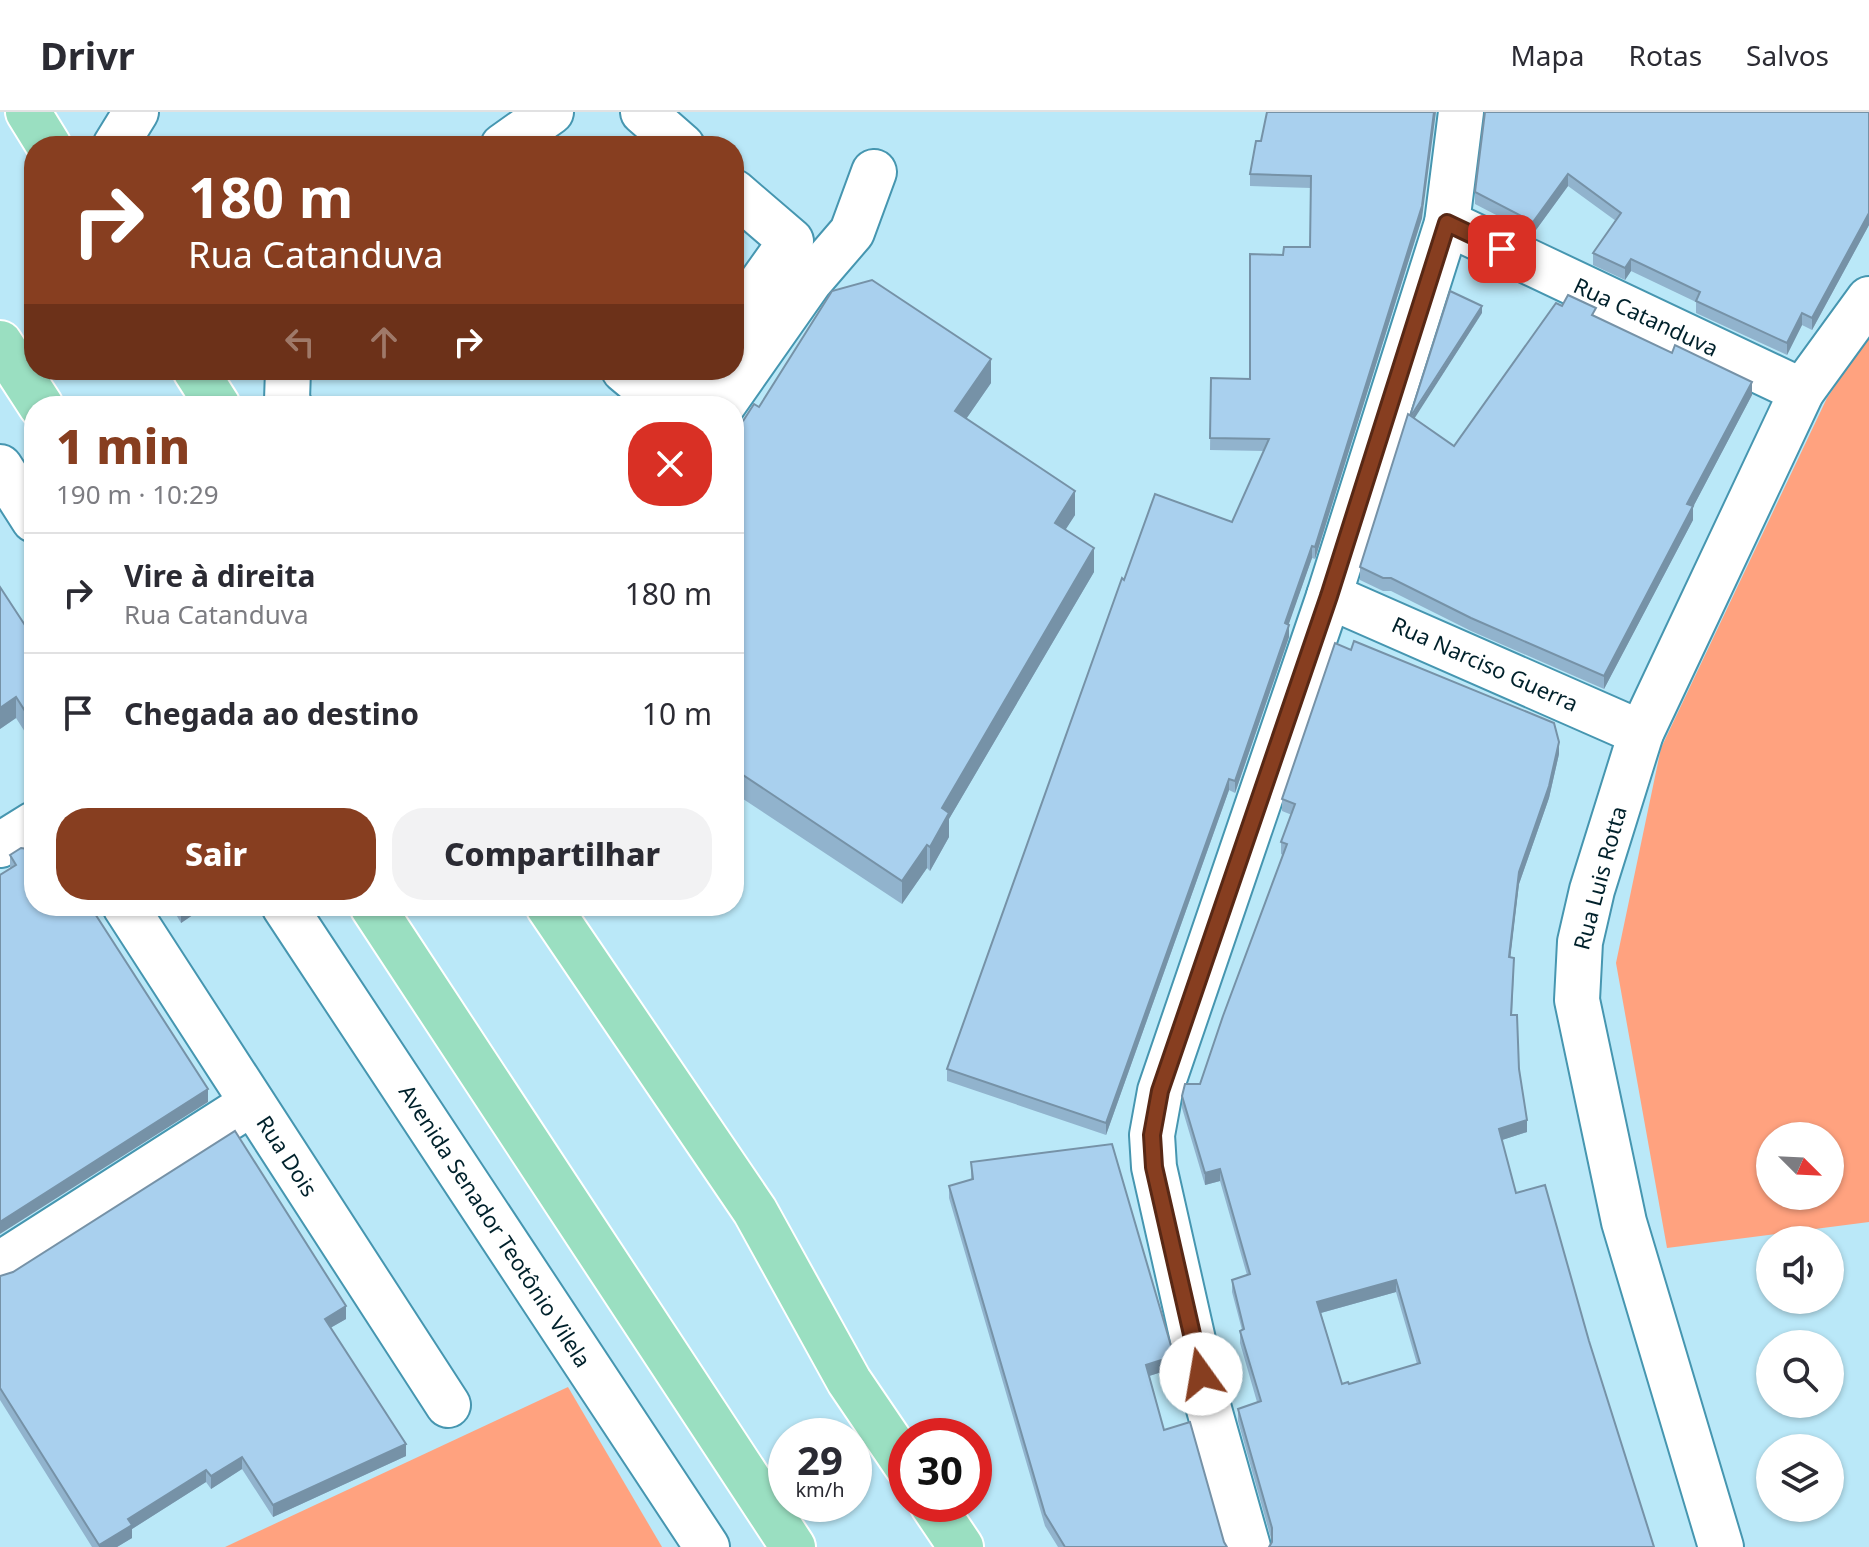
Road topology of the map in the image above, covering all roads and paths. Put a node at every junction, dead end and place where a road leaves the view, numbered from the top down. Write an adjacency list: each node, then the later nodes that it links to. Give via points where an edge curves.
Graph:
1 (28, 112): 6 (main road)
2 (136, 112): 7 (street)
3 (551, 112): 8 (street)
4 (643, 112): 9 (street)
5 (1461, 112): 12 (street)
6 (43, 136)
7 (121, 136)
8 (517, 136)
9 (671, 136)
10 (874, 172): 16 (street, via 852,232 809,282)
11 (744, 201): 14 (street, via 791,241)
12 (1447, 223): 19 (street, Rua Catanduva); 23 (street)
13 (1869, 299): 19 (street, Rua Luis Rotta)
14 (744, 307)
15 (0, 343): 17 (main road)
16 (744, 375)
17 (24, 380)
18 (636, 380): 20 (street)
19 (1802, 391): 24 (street, Rua Luis Rotta)
20 (655, 396)
21 (0, 467): 22 (street)
22 (24, 504)
23 (1329, 596): 24 (street, Rua Narciso Guerra); 39 (street, via 1160,1091 1152,1135 1154,1167 1207,1402)
24 (1641, 733): 40 (street, Rua Luis Rotta, via 1586,916 1577,1000 1624,1222)
25 (24, 830): 26 (street)
26 (0, 845)
27 (131, 916): 31 (street, Rua Dois)
28 (291, 916): 36 (street, Avenida Senador Teotônio Vilela)
29 (379, 916): 37 (main road)
30 (555, 916): 34 (main road, via 755,1211 849,1381)
31 (252, 1103): 32 (street); 33 (street, Rua Dois)
32 (0, 1264)
33 (448, 1405)
34 (888, 1438)
35 (944, 1522): 38 (main road)
36 (707, 1547)
37 (793, 1547)
38 (961, 1547)
39 (1248, 1547)
40 (1721, 1547)

